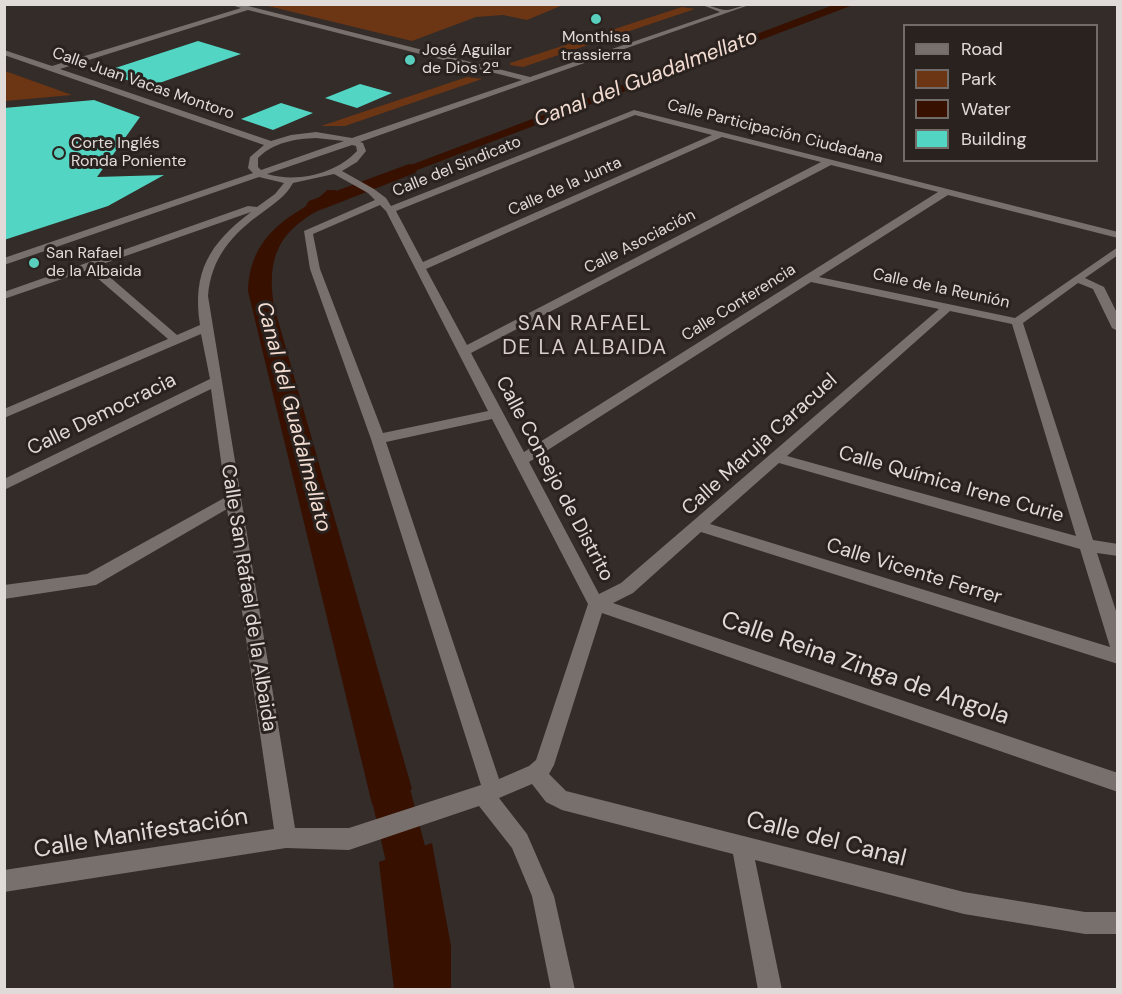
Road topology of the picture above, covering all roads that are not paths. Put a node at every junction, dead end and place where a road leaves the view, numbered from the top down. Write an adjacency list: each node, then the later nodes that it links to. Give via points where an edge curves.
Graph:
1 (231, 4): 5 (street)
2 (703, 4): 6 (street)
3 (749, 4): 6 (street)
4 (261, 8): 5 (street); 9 (street); 10 (street)
5 (247, 9): 8 (street)
6 (726, 12): 10 (street)
7 (4, 52): 8 (street, Calle Juan Vacas Montoro)
8 (51, 69): 9 (street, Calle Juan Vacas Montoro)
9 (66, 74): 14 (street, Calle Juan Vacas Montoro)
10 (531, 80): 13 (street)
11 (634, 112): 12 (street, Calle Participación Ciudadana); 20 (street, Calle del Sindicato)
12 (723, 134): 15 (street, Calle Participación Ciudadana); 26 (street, Calle de la Junta)
13 (354, 141): 14 (street, via 316,135); 16 (street, via 361,148 360,154); 17 (street)
14 (271, 144): 17 (street, via 252,161)
15 (831, 161): 19 (street, Calle Participación Ciudadana); 35 (street, Calle Asociación)
16 (335, 171): 18 (street); 20 (street, Calle Consejo de Distrito, via 371,191)
17 (259, 174): 18 (street); 24 (street)
18 (290, 180): 21 (street, Calle San Rafael de la Albaida, via 286,190)
19 (946, 191): 22 (street, Calle Participación Ciudadana); 27 (street, Calle Conferencia)
20 (386, 205): 26 (street, Calle Consejo de Distrito); 39 (street, via 308,233 315,269)
21 (259, 210): 25 (street, via 251,208); 32 (street, Calle San Rafael de la Albaida, via 216,252 208,267 204,283)
22 (1118, 235)
23 (1118, 250): 28 (street, Calle de la Reunión)
24 (4, 262)
25 (89, 265): 29 (street); 34 (street)
26 (419, 268): 35 (street, Calle Consejo de Distrito)
27 (808, 278): 30 (street, Calle de la Reunión); 41 (street, Calle Conferencia)
28 (1077, 279): 31 (street, Calle de la Reunión); 33 (street, via 1098,287)
29 (4, 296)
30 (946, 308): 31 (street, Calle de la Reunión); 40 (street, Calle Maruja Caracuel)
31 (1017, 322): 45 (street)
32 (206, 327): 34 (street); 36 (street, Calle San Rafael de la Albaida)
33 (1118, 328)
34 (176, 340): 37 (street)
35 (463, 352): 38 (street, Calle Consejo de Distrito)
36 (217, 381): 42 (street, Calle Democracia); 43 (street, Calle San Rafael de la Albaida)
37 (4, 414)
38 (495, 414): 39 (street); 41 (street, Calle Consejo de Distrito)
39 (378, 439): 53 (street)
40 (774, 457): 44 (street, Calle Maruja Caracuel); 45 (street, Calle Química Irene Curie)
41 (520, 461): 48 (street, Calle Consejo de Distrito)
42 (4, 485)
43 (232, 500): 47 (street, via 90,580); 54 (street, Calle San Rafael de la Albaida)
44 (699, 526): 48 (street, Calle Maruja Caracuel, via 627,588); 50 (street, Calle Vicente Ferrer)
45 (1086, 545): 46 (street, Calle Química Irene Curie); 49 (street)
46 (1118, 550)
47 (4, 592)
48 (596, 604): 51 (street, Calle Consejo de Distrito, via 544,765); 52 (street, Calle Reina Zinga de Angola)
49 (1118, 645)
50 (1118, 657)
51 (536, 773): 53 (street); 55 (street, Calle del Canal, via 553,795 562,800)
52 (1118, 783)
53 (487, 792): 54 (street, via 349,838); 58 (street, via 520,841 543,896)
54 (286, 838): 56 (street, Calle Manifestación)
55 (742, 846): 57 (street, Calle del Canal, via 964,903 1085,923); 59 (street)
56 (4, 881)
57 (1118, 923)
58 (563, 990)
59 (770, 990)

